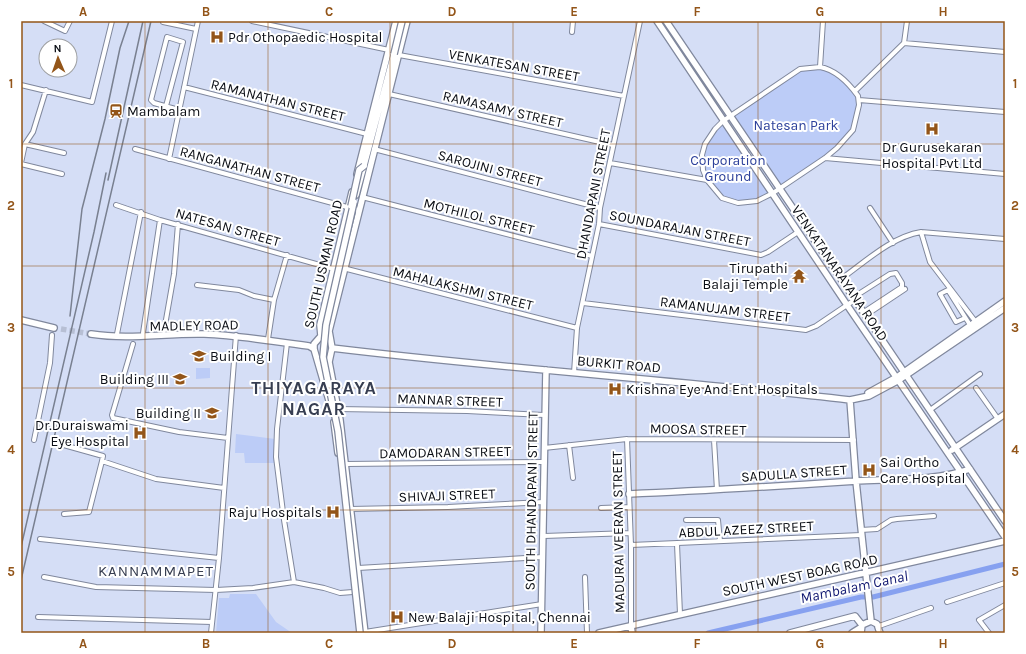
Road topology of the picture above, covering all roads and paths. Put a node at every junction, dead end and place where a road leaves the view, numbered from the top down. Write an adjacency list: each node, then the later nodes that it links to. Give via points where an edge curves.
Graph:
1 (44, 21): 2 (street, via 65,31)
2 (70, 21)
3 (112, 21): 25 (street, via 92,102)
4 (198, 21): 16 (street)
5 (252, 21): 21 (street, VENKATESAN STREET)
6 (396, 21): 21 (main road, SOUTH USMAN ROAD)
7 (402, 21): 19 (main road, bridge)
8 (407, 21): 21 (main road, SOUTH USMAN ROAD)
9 (574, 21): 17 (street)
10 (640, 21): 28 (street, DHANDAPANI STREET)
11 (666, 21): 33 (main road, VENKATANARAYANA ROAD)
12 (823, 21): 22 (street)
13 (907, 21): 18 (street)
14 (163, 22): 16 (street)
15 (656, 22): 34 (main road, VENKATANARAYANA ROAD)
16 (196, 28): 24 (street)
17 (572, 32)
18 (904, 43): 20 (street); 26 (street)
19 (396, 44): 21 (main road, bridge); 36 (main road, via 398,52)
20 (1005, 52)
21 (394, 53): 27 (main road, SOUTH USMAN ROAD); 28 (street, VENKATESAN STREET); 35 (main road, SOUTH USMAN ROAD); 46 (main road)
22 (820, 67): 26 (street, via 842,78); 33 (street, via 800,69)
23 (21, 85): 25 (street)
24 (184, 87): 31 (street); 35 (street, RAMANATHAN STREET)
25 (46, 90): 37 (street, via 33,132)
26 (855, 91): 29 (street)
27 (388, 94): 36 (main road, SOUTH USMAN ROAD); 38 (street, RAMASAMY STREET)
28 (624, 96): 38 (street, DHANDAPANI STREET)
29 (859, 100): 32 (street); 43 (street, via 853,130 843,143)
30 (166, 106): 30 (street, via 152,102 151,99 167,37 183,42); 31 (street)
31 (179, 110): 42 (street)
32 (1005, 112)
33 (730, 117): 34 (street); 50 (main road, VENKATANARAYANA ROAD)
34 (723, 121): 49 (street, via 705,144 702,155 703,170); 51 (main road, VENKATANARAYANA ROAD)
35 (367, 134): 54 (main road, SOUTH USMAN ROAD)
36 (377, 137): 39 (main road, SOUTH USMAN ROAD)
37 (25, 144): 41 (street); 45 (street)
38 (613, 145): 44 (street, DHANDAPANI STREET)
39 (374, 149): 52 (main road, SOUTH USMAN ROAD); 55 (street, SAROJINI STREET)
40 (135, 150): 42 (street, RANGANATHAN STREET)
41 (64, 153)
42 (169, 158): 54 (street, RANGANATHAN STREET)
43 (825, 158): 48 (street); 50 (street)
44 (610, 163): 49 (street); 55 (street, DHANDAPANI STREET)
45 (21, 164): 47 (street)
46 (364, 166): 84 (main road, bridge, via 359,170 323,323); 176 (main road, SOUTH USMAN ROAD, bridge, via 326,326 323,357 338,431)
47 (62, 174)
48 (1005, 174)
49 (708, 180): 51 (street, via 722,198 738,203 758,201)
50 (779, 188): 51 (street); 70 (main road, VENKATANARAYANA ROAD)
51 (773, 193): 62 (main road, VENKATANARAYANA ROAD)
52 (361, 197): 57 (main road, SOUTH USMAN ROAD); 67 (street, MOTHILOL STREET)
53 (116, 205): 58 (street, NATESAN STREET)
54 (348, 207): 57 (street, RANGANATHAN STREET); 69 (main road, SOUTH USMAN ROAD)
55 (600, 208): 61 (street, DHANDAPANI STREET)
56 (870, 208): 65 (street)
57 (358, 210): 68 (main road, SOUTH USMAN ROAD)
58 (141, 212): 59 (street, NATESAN STREET); 91 (street)
59 (160, 220): 60 (street, NATESAN STREET); 89 (street)
60 (178, 224): 66 (street, NATESAN STREET); 88 (street, via 174,274)
61 (599, 224): 62 (street, SOUNDARAJAN STREET, via 760,255); 67 (street, DHANDAPANI STREET)
62 (798, 232): 78 (main road, VENKATANARAYANA ROAD)
63 (921, 232): 64 (street); 65 (street, via 904,236); 73 (street, via 930,262)
64 (1005, 239)
65 (893, 243): 70 (street)
66 (287, 255): 69 (street, NATESAN STREET); 75 (street)
67 (592, 256): 77 (street, DHANDAPANI STREET)
68 (343, 268): 86 (street, MAHALAKSHMI STREET); 95 (main road, SOUTH USMAN ROAD, via 328,331)
69 (334, 269): 84 (main road, SOUTH USMAN ROAD)
70 (841, 279): 74 (main road, VENKATANARAYANA ROAD)
71 (197, 286): 75 (street, via 239,290)
72 (905, 289): 80 (street)
73 (949, 289): 81 (street); 81 (street, via 940,295 956,322); 83 (street)
74 (855, 298): 78 (street, RAMANUJAM STREET); 80 (main road, VENKATANARAYANA ROAD); 80 (street, RAMANUJAM STREET, via 890,274 896,273 902,287)
75 (274, 300): 96 (street)
76 (1005, 301): 83 (main road)
77 (583, 303): 78 (street, RAMANUJAM STREET, via 806,330); 86 (street, DHANDAPANI STREET)
78 (847, 305): 107 (main road, VENKATANARAYANA ROAD)
79 (1005, 308): 105 (main road)
80 (865, 313): 105 (main road, VENKATANARAYANA ROAD)
81 (965, 318): 85 (street)
82 (21, 320): 87 (main road)
83 (975, 322): 85 (main road)
84 (320, 325): 94 (main road, SOUTH USMAN ROAD)
85 (970, 325): 105 (main road)
86 (577, 328): 104 (street, DHANDAPANI STREET)
87 (58, 329)
88 (164, 331)
89 (143, 333)
90 (91, 334): 93 (main road, MADLEY ROAD, via 122,338)
91 (117, 334)
92 (52, 335): 119 (street, via 50,363)
93 (236, 335): 96 (main road, MADLEY ROAD); 117 (street)
94 (320, 336): 95 (main road); 100 (main road, SOUTH USMAN ROAD, via 314,344)
95 (329, 337): 99 (main road, SOUTH USMAN ROAD)
96 (268, 340): 97 (main road, MADLEY ROAD)
97 (287, 343): 100 (main road, MADLEY ROAD); 160 (street, via 276,457)
98 (133, 344): 117 (street, via 113,418 178,432)
99 (332, 348): 102 (main road, SOUTH USMAN ROAD); 103 (main road, BURKIT ROAD)
100 (314, 349): 101 (main road, SOUTH USMAN ROAD, via 314,357)
101 (318, 362): 102 (main road); 112 (main road, SOUTH USMAN ROAD)
102 (329, 362): 111 (main road, SOUTH USMAN ROAD)
103 (546, 370): 104 (main road, BURKIT ROAD); 115 (main road, SOUTH DHANDAPANI STREET)
104 (574, 373): 110 (main road, BURKIT ROAD, via 718,385)
105 (906, 373): 107 (main road); 113 (main road, VENKATANARAYANA ROAD)
106 (980, 374): 113 (street)
107 (898, 378): 109 (main road, via 878,392); 109 (main road, BURKIT ROAD, via 868,392); 126 (main road, VENKATANARAYANA ROAD)
108 (976, 388): 116 (street)
109 (865, 396): 110 (main road, BURKIT ROAD)
110 (850, 400): 121 (main road)
111 (338, 409): 112 (street, MANNAR STREET); 115 (street, MANNAR STREET); 129 (main road, SOUTH USMAN ROAD)
112 (331, 410): 163 (main road, SOUTH USMAN ROAD)
113 (930, 410): 125 (main road, VENKATANARAYANA ROAD)
114 (1005, 414): 116 (main road)
115 (544, 415): 124 (main road, SOUTH DHANDAPANI STREET)
116 (998, 419): 125 (main road)
117 (228, 438): 134 (street)
118 (627, 439): 120 (street, MOOSA STREET); 123 (street, MOOSA STREET); 136 (street, MADURAI VEERAN STREET)
119 (34, 440)
120 (714, 440): 121 (street, MOOSA STREET); 135 (street)
121 (854, 440): 133 (main road)
122 (60, 444): 127 (street, via 103,456)
123 (569, 445): 124 (street, MOOSA STREET); 132 (street)
124 (544, 448): 128 (main road, SOUTH DHANDAPANI STREET)
125 (955, 448): 126 (main road); 130 (main road, VENKATANARAYANA ROAD)
126 (948, 453): 131 (main road, VENKATANARAYANA ROAD)
127 (102, 461): 134 (street, via 156,479); 141 (street, via 89,512)
128 (544, 462): 129 (street, DAMODARAN STREET); 137 (main road, SOUTH DHANDAPANI STREET)
129 (346, 464): 140 (main road, SOUTH USMAN ROAD)
130 (970, 469): 131 (main road, SADULLA STREET); 144 (main road, VENKATANARAYANA ROAD)
131 (960, 472): 133 (main road, SADULLA STREET); 148 (main road, VENKATANARAYANA ROAD)
132 (574, 478)
133 (856, 482): 135 (main road, SADULLA STREET); 145 (main road)
134 (224, 488): 155 (street)
135 (716, 490): 136 (main road, SADULLA STREET)
136 (629, 494): 139 (street, MADURAI VEERAN STREET)
137 (544, 502): 140 (street, SHIVAJI STREET); 147 (main road, SOUTH DHANDAPANI STREET)
138 (601, 508): 139 (street)
139 (629, 508): 146 (street, MADURAI VEERAN STREET)
140 (350, 509): 156 (main road, SOUTH USMAN ROAD)
141 (64, 514)
142 (934, 516): 145 (street, ABDUL AZEEZ STREET, via 891,520 877,529)
143 (686, 520): 150 (street, via 718,520)
144 (1005, 521)
145 (861, 533): 150 (street, ABDUL AZEEZ STREET); 157 (main road)
146 (630, 534): 147 (street); 152 (street, MADURAI VEERAN STREET)
147 (544, 536): 154 (main road, SOUTH DHANDAPANI STREET)
148 (1005, 537)
149 (40, 539): 155 (street)
150 (720, 541): 153 (street, ABDUL AZEEZ STREET)
151 (1005, 541): 157 (main road, SOUTH WEST BOAG ROAD)
152 (631, 544): 153 (street, ABDUL AZEEZ STREET); 172 (street, MADURAI VEERAN STREET)
153 (677, 544): 168 (street)
154 (543, 557): 156 (street); 165 (main road, SOUTH DHANDAPANI STREET)
155 (219, 558): 162 (street)
156 (358, 568): 176 (main road, SOUTH USMAN ROAD)
157 (864, 574): 168 (main road, SOUTH WEST BOAG ROAD); 170 (main road)
158 (44, 577): 162 (street, via 96,586)
159 (586, 577): 178 (street)
160 (294, 582): 162 (street); 163 (street, via 340,593)
161 (1005, 583): 164 (street)
162 (216, 590): 171 (street)
163 (353, 592): 176 (main road, SOUTH USMAN ROAD)
164 (946, 602)
165 (542, 604): 176 (street); 177 (main road, SOUTH DHANDAPANI STREET)
166 (1005, 605): 184 (street, via 979,620)
167 (931, 608): 173 (street)
168 (680, 614): 172 (main road, SOUTH WEST BOAG ROAD)
169 (38, 617): 171 (street)
170 (871, 621): 173 (main road); 174 (main road)
171 (212, 622): 175 (street)
172 (631, 626): 179 (main road, SOUTH WEST BOAG ROAD); 180 (main road)
173 (879, 626): 183 (main road)
174 (861, 629): 181 (main road, via 855,616); 182 (main road)
175 (210, 633)
176 (362, 633)
177 (541, 633)
178 (587, 633)
179 (599, 633)
180 (632, 633)
181 (790, 633)
182 (852, 633)
183 (880, 633)
184 (989, 633)

